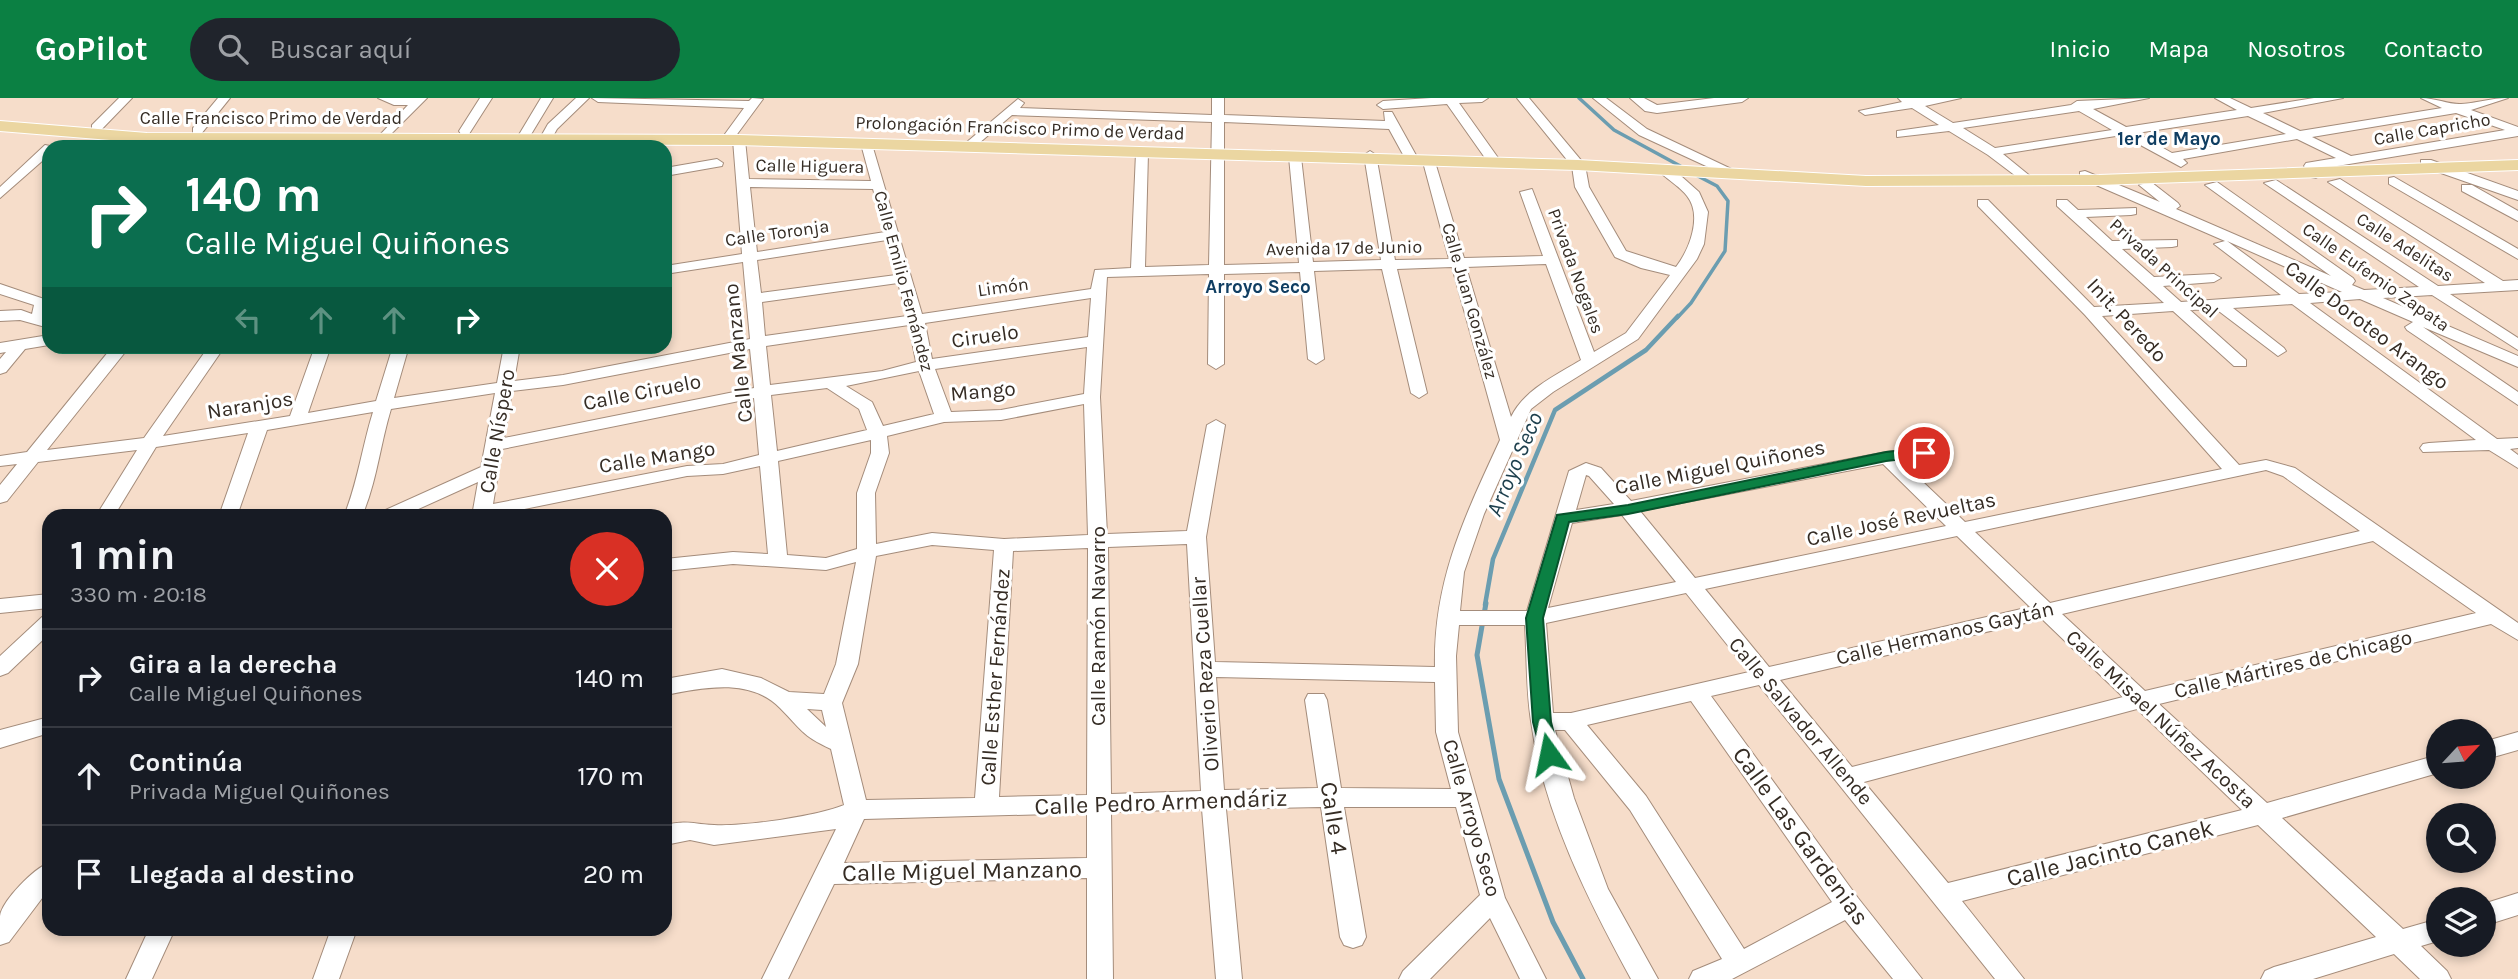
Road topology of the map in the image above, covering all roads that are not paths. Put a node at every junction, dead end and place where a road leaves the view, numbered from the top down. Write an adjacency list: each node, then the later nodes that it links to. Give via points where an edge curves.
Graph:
1 (126, 98): 37 (street)
2 (224, 98): 38 (street)
3 (384, 98): 23 (street)
4 (486, 98): 39 (street)
5 (547, 98): 45 (street)
6 (583, 98): 45 (street)
7 (598, 98): 24 (street)
8 (1024, 98): 29 (street)
9 (1218, 98): 33 (street)
10 (1482, 98): 22 (street)
11 (1523, 98): 65 (street)
12 (1599, 98): 70 (street, via 1643,132)
13 (1636, 98): 14 (street, via 1649,108)
14 (1742, 98)
15 (1955, 98): 25 (street)
16 (2064, 98): 27 (street)
17 (2143, 98): 27 (street)
18 (2221, 98): 31 (street)
19 (2337, 98): 31 (street)
20 (2427, 98): 28 (street)
21 (2502, 98): 28 (street)
22 (1450, 99): 26 (street); 63 (street)
23 (416, 100): 42 (street)
24 (754, 101): 46 (street)
25 (1909, 101): 30 (street); 36 (street)
26 (1381, 102): 34 (street)
27 (2080, 107): 36 (street); 40 (street)
28 (2457, 109): 41 (street); 44 (street)
29 (1009, 110): 33 (street); 51 (street)
30 (1865, 111)
31 (2249, 111): 40 (street); 44 (street)
32 (0, 118): 37 (main road, Calle Francisco Primo de Verdad)
33 (1217, 118): 34 (street); 54 (street)
34 (1394, 125): 58 (street)
35 (0, 126): 37 (main road, Calle Francisco Primo de Verdad)
36 (1951, 128): 43 (street); 52 (street)
37 (83, 129): 38 (main road, Calle Francisco Primo de Verdad); 42 (main road, Calle Francisco Primo de Verdad, via 147,138); 47 (street)
38 (197, 131): 42 (main road, Calle Francisco Primo de Verdad)
39 (465, 131): 42 (main road, Calle Francisco Primo de Verdad); 45 (main road, Calle Francisco Primo de Verdad)
40 (2124, 131): 44 (street, via 2176,160); 52 (street)
41 (2518, 132): 61 (street, Calle Capricho)
42 (382, 134): 45 (main road, Calle Francisco Primo de Verdad)
43 (1901, 134)
44 (2299, 135): 61 (street)
45 (536, 137): 46 (main road, Prolongación Francisco Primo de Verdad); 48 (main road, Prolongación Francisco Primo de Verdad)
46 (735, 137): 49 (main road, Prolongación Francisco Primo de Verdad); 50 (main road, Prolongación Francisco Primo de Verdad); 51 (main road, Prolongación Francisco Primo de Verdad); 76 (street, Calle Manzano)
47 (64, 140)
48 (574, 140)
49 (672, 140)
50 (867, 144): 51 (main road, Prolongación Francisco Primo de Verdad); 78 (street, Calle Emilio Fernández)
51 (970, 144): 53 (main road, Prolongación Francisco Primo de Verdad); 54 (main road, Prolongación Francisco Primo de Verdad)
52 (1993, 152): 73 (street)
53 (1142, 153): 54 (main road, Prolongación Francisco Primo de Verdad); 99 (street)
54 (1219, 153): 56 (main road, Prolongación Francisco Primo de Verdad); 57 (main road, Prolongación Francisco Primo de Verdad); 98 (street)
55 (42, 155): 82 (street)
56 (1295, 157): 57 (main road, Prolongación Francisco Primo de Verdad); 96 (street)
57 (1370, 157): 58 (main road, Prolongación Francisco Primo de Verdad); 62 (main road, Prolongación Francisco Primo de Verdad); 95 (street)
58 (1412, 157): 63 (main road, Prolongación Francisco Primo de Verdad)
59 (2518, 158): 64 (main road)
60 (672, 160): 67 (street, via 717,163)
61 (2353, 161): 69 (street, Calle Capricho, via 2320,163)
62 (1429, 162): 63 (main road, Prolongación Francisco Primo de Verdad); 94 (street, Calle Juan González)
63 (1495, 162): 65 (main road, Prolongación Francisco Primo de Verdad)
64 (2426, 163): 69 (main road); 71 (street)
65 (1578, 165): 68 (main road, Prolongación Francisco Primo de Verdad); 100 (street, via 1582,187 1620,254)
66 (2518, 165): 71 (main road)
67 (672, 171)
68 (1671, 171): 70 (main road, Prolongación Francisco Primo de Verdad); 100 (street, Calle Arroyo Seco, via 1694,195 1701,212 1697,244)
69 (2313, 171): 71 (main road); 72 (main road)
70 (1729, 175): 73 (main road, via 1866,181)
71 (2450, 175): 83 (street); 86 (street)
72 (2092, 178): 73 (main road); 87 (street, Calle Doroteo Arango)
73 (2025, 179)
74 (2394, 181): 91 (street)
75 (2334, 182): 106 (street)
76 (742, 183): 78 (street, Calle Higuera); 92 (street, Calle Manzano)
77 (2271, 183): 108 (street, Calle Adelitas)
78 (878, 185): 88 (street, Calle Emilio Fernández)
79 (2146, 185): 87 (street, Calle Doroteo Arango)
80 (2212, 185): 109 (street, Calle Eufemio Zapata)
81 (1527, 192): 93 (street, Privada Nogales)
82 (0, 194)
83 (2518, 196)
84 (1983, 203): 116 (street, Init. Peredo)
85 (2131, 211): 90 (street, Privada Principal, via 2068,208)
86 (2518, 216)
87 (2191, 222): 109 (street, Calle Doroteo Arango); 112 (street, Calle Doroteo Arango)
88 (893, 235): 92 (street, Calle Toronja); 101 (street, Calle Emilio Fernández)
89 (2172, 243): 90 (street)
90 (2110, 245): 103 (street, Privada Principal)
91 (2518, 255)
92 (749, 259): 97 (street, Calle Toronja); 111 (street, Calle Manzano)
93 (1550, 260): 94 (street, Avenida 17 de Junio); 134 (street, Privada Nogales)
94 (1461, 264): 95 (street, Avenida 17 de Junio); 154 (street, Calle Juan González)
95 (1388, 267): 96 (street, Avenida 17 de Junio); 143 (street)
96 (1305, 268): 98 (street, Avenida 17 de Junio); 132 (street)
97 (672, 269)
98 (1219, 269): 99 (street, Avenida 17 de Junio); 136 (street)
99 (1138, 271): 104 (street, Limón)
100 (1681, 273): 134 (street, Calle Arroyo Seco, via 1632,336)
101 (904, 278): 111 (street); 118 (street, Calle Emilio Fernández)
102 (2214, 278): 103 (street)
103 (2151, 282): 115 (street, Privada Principal)
104 (1098, 283): 118 (street, Limón); 121 (street, Calle Ramón Navarro)
105 (2518, 285): 106 (street)
106 (2500, 286): 108 (street); 110 (street)
107 (0, 289): 113 (street)
108 (2435, 290): 109 (street); 123 (street, Calle Adelitas)
109 (2368, 296): 112 (street); 133 (street, Calle Doroteo Arango); 145 (street, Calle Eufemio Zapata)
110 (2518, 297)
111 (752, 299): 122 (street, Calle Manzano)
112 (2299, 300): 114 (street); 156 (street, Calle Doroteo Arango)
113 (42, 303)
114 (2218, 303): 115 (street); 126 (street)
115 (2177, 305): 116 (street); 135 (street, Privada Principal)
116 (2090, 312): 166 (street, Init. Peredo)
117 (0, 316): 119 (street, via 21,315)
118 (916, 319): 122 (street); 137 (street, Calle Emilio Fernández)
119 (42, 321)
120 (42, 341): 124 (street)
121 (1094, 341): 137 (street, Ciruelo); 144 (street, Calle Ramón Navarro)
122 (760, 342): 141 (street); 142 (street, Calle Manzano)
123 (2518, 345)
124 (19, 346): 125 (street); 138 (street)
125 (0, 348)
126 (2278, 351)
127 (116, 354): 160 (street)
128 (211, 354): 153 (street)
129 (320, 354): 149 (street)
130 (399, 354): 146 (street)
131 (511, 354): 141 (street, Calle Níspero)
132 (1316, 359)
133 (2518, 362)
134 (1590, 363): 154 (street, Calle Arroyo Seco, via 1524,407)
135 (2240, 363)
136 (1216, 364)
137 (925, 365): 139 (street, Ciruelo); 148 (street, Calle Emilio Fernández)
138 (0, 369)
139 (882, 376): 140 (street, Calle Ciruelo); 147 (street)
140 (831, 383): 142 (street, Calle Ciruelo); 147 (street)
141 (505, 388): 146 (street, Naranjos); 157 (street, Calle Níspero)
142 (764, 391): 157 (street, Calle Ciruelo); 162 (street, Calle Manzano)
143 (1419, 393)
144 (1092, 397): 148 (street, Mango, via 1001,415); 179 (street, Calle Ramón Navarro)
145 (2518, 400)
146 (384, 405): 149 (street, Naranjos); 170 (street, via 371,447 367,482)
147 (866, 407): 152 (street)
148 (944, 417): 152 (street, Mango)
149 (296, 421): 151 (street, Naranjos)
150 (1216, 425): 178 (street, Oliverio Reza Cuellar)
151 (259, 427): 153 (street, Naranjos); 169 (street)
152 (879, 434): 162 (street, Calle Mango); 181 (street, via 880,453 866,493)
153 (151, 441): 160 (street, Naranjos); 168 (street)
154 (1509, 441): 189 (street, Calle Arroyo Seco, via 1454,572)
155 (2518, 443): 156 (street)
156 (2493, 444): 158 (street); 164 (street, Calle Doroteo Arango)
157 (495, 445): 165 (street, Calle Níspero)
158 (2429, 448)
159 (1943, 450): 161 (street, Calle Miguel Quiñones)
160 (34, 456): 163 (street, Naranjos); 167 (street)
161 (1886, 457): 174 (street, Calle Miguel Quiñones); 176 (street, Calle Misael Núñez Acosta)
162 (770, 460): 173 (street, Calle Mango, via 687,471); 182 (street, Calle Manzano)
163 (0, 461)
164 (2518, 463)
165 (490, 470): 171 (street); 172 (street, Calle Níspero)
166 (2235, 472): 176 (street, Calle José Revueltas); 177 (street, Calle José Revueltas, via 2277,466)
167 (0, 496)
168 (109, 509)
169 (230, 509)
170 (356, 509)
171 (404, 509)
172 (482, 509)
173 (505, 509)
174 (1628, 509): 175 (street, Calle Miguel Quiñones); 175 (street, Calle Salvador Allende, via 1586,468 1578,471); 184 (street, Calle Salvador Allende)
175 (1563, 518): 190 (street)
176 (1961, 530): 184 (street, Calle José Revueltas); 187 (street, Calle Misael Núñez Acosta)
177 (2375, 534): 187 (street, Calle Hermanos Gaytán); 188 (street)
178 (1196, 537): 179 (street); 194 (street, Oliverio Reza Cuellar)
179 (1098, 539): 180 (street); 217 (street, Calle Ramón Navarro)
180 (1004, 545): 181 (street, via 932,539); 218 (street, Calle Esther Fernández)
181 (867, 553): 182 (street, via 826,564); 204 (street, via 847,664)
182 (778, 560): 183 (street, via 733,558)
183 (672, 564)
184 (1690, 587): 190 (street, Calle José Revueltas); 197 (street, Calle Salvador Allende)
185 (42, 602): 186 (street)
186 (0, 606)
187 (2045, 610): 197 (street, Calle Hermanos Gaytán); 202 (street, Calle Misael Núñez Acosta)
188 (2494, 616): 192 (street); 202 (street, Calle Mártires de Chicago)
189 (1457, 619): 190 (street, Calle José Revueltas); 196 (street, Calle Arroyo Seco)
190 (1527, 620): 206 (street)
191 (42, 629): 193 (street)
192 (2518, 633)
193 (0, 668)
194 (1206, 669): 196 (street); 216 (street, Oliverio Reza Cuellar)
195 (672, 674): 198 (street)
196 (1445, 675): 215 (street, Calle Arroyo Seco, via 1447,732)
197 (1761, 676): 200 (street, Calle Hermanos Gaytán); 213 (street, Calle Salvador Allende)
198 (708, 677): 199 (street); 203 (street, via 753,684)
199 (672, 685)
200 (1695, 691): 205 (street, Calle Hermanos Gaytán); 228 (street, Calle Las Gardenias)
201 (1316, 700): 214 (street, Calle 4)
202 (2141, 700): 213 (street, Calle Mártires de Chicago); 220 (street, Calle Misael Núñez Acosta)
203 (786, 701): 204 (street); 210 (street, via 813,731)
204 (831, 703): 210 (street)
205 (1571, 721): 206 (street, Calle Hermanos Gaytán); 236 (street, via 1638,803)
206 (1542, 722): 244 (street, via 1562,798 1597,892)
207 (42, 727): 208 (street)
208 (0, 739)
209 (2518, 741): 211 (street)
210 (841, 744): 219 (street)
211 (2496, 747)
212 (2426, 767): 220 (street, Calle Jacinto Canek)
213 (1848, 777): 225 (street, Calle Salvador Allende)
214 (1330, 795): 215 (street, Calle Pedro Armendáriz); 216 (street, Calle Pedro Armendáriz); 234 (street, Calle 4)
215 (1465, 798): 226 (street, Calle Arroyo Seco)
216 (1213, 800): 217 (street, Calle Pedro Armendáriz); 241 (street, Oliverio Reza Cuellar)
217 (1099, 806): 218 (street, Calle Pedro Armendáriz); 222 (street, Calle Ramón Navarro)
218 (986, 808): 219 (street, Calle Pedro Armendáriz)
219 (857, 810): 221 (street, via 826,823 714,835 690,830); 223 (street)
220 (2263, 814): 225 (street, Calle Jacinto Canek); 235 (street, Calle Misael Núñez Acosta)
221 (672, 834)
222 (1098, 868): 223 (street, Calle Miguel Manzano); 240 (street, Calle Ramón Navarro)
223 (825, 874): 239 (street)
224 (42, 880): 230 (street)
225 (1943, 895): 247 (street, Calle Salvador Allende)
226 (1493, 898): 242 (street); 243 (street, Calle Arroyo Seco)
227 (2518, 904): 229 (street)
228 (1849, 906): 236 (street); 246 (street, Calle Las Gardenias)
229 (2496, 911)
230 (0, 934)
231 (2426, 934): 235 (street)
232 (159, 936): 237 (street)
233 (343, 936): 238 (street)
234 (1353, 937)
235 (2399, 942): 248 (street); 249 (street, Calle Misael Núñez Acosta)
236 (1739, 964): 245 (street)
237 (139, 979)
238 (326, 979)
239 (775, 979)
240 (1100, 979)
241 (1229, 979)
242 (1412, 979)
243 (1533, 979)
244 (1645, 979)
245 (1702, 979)
246 (1909, 979)
247 (2011, 979)
248 (2274, 979)
249 (2438, 979)

